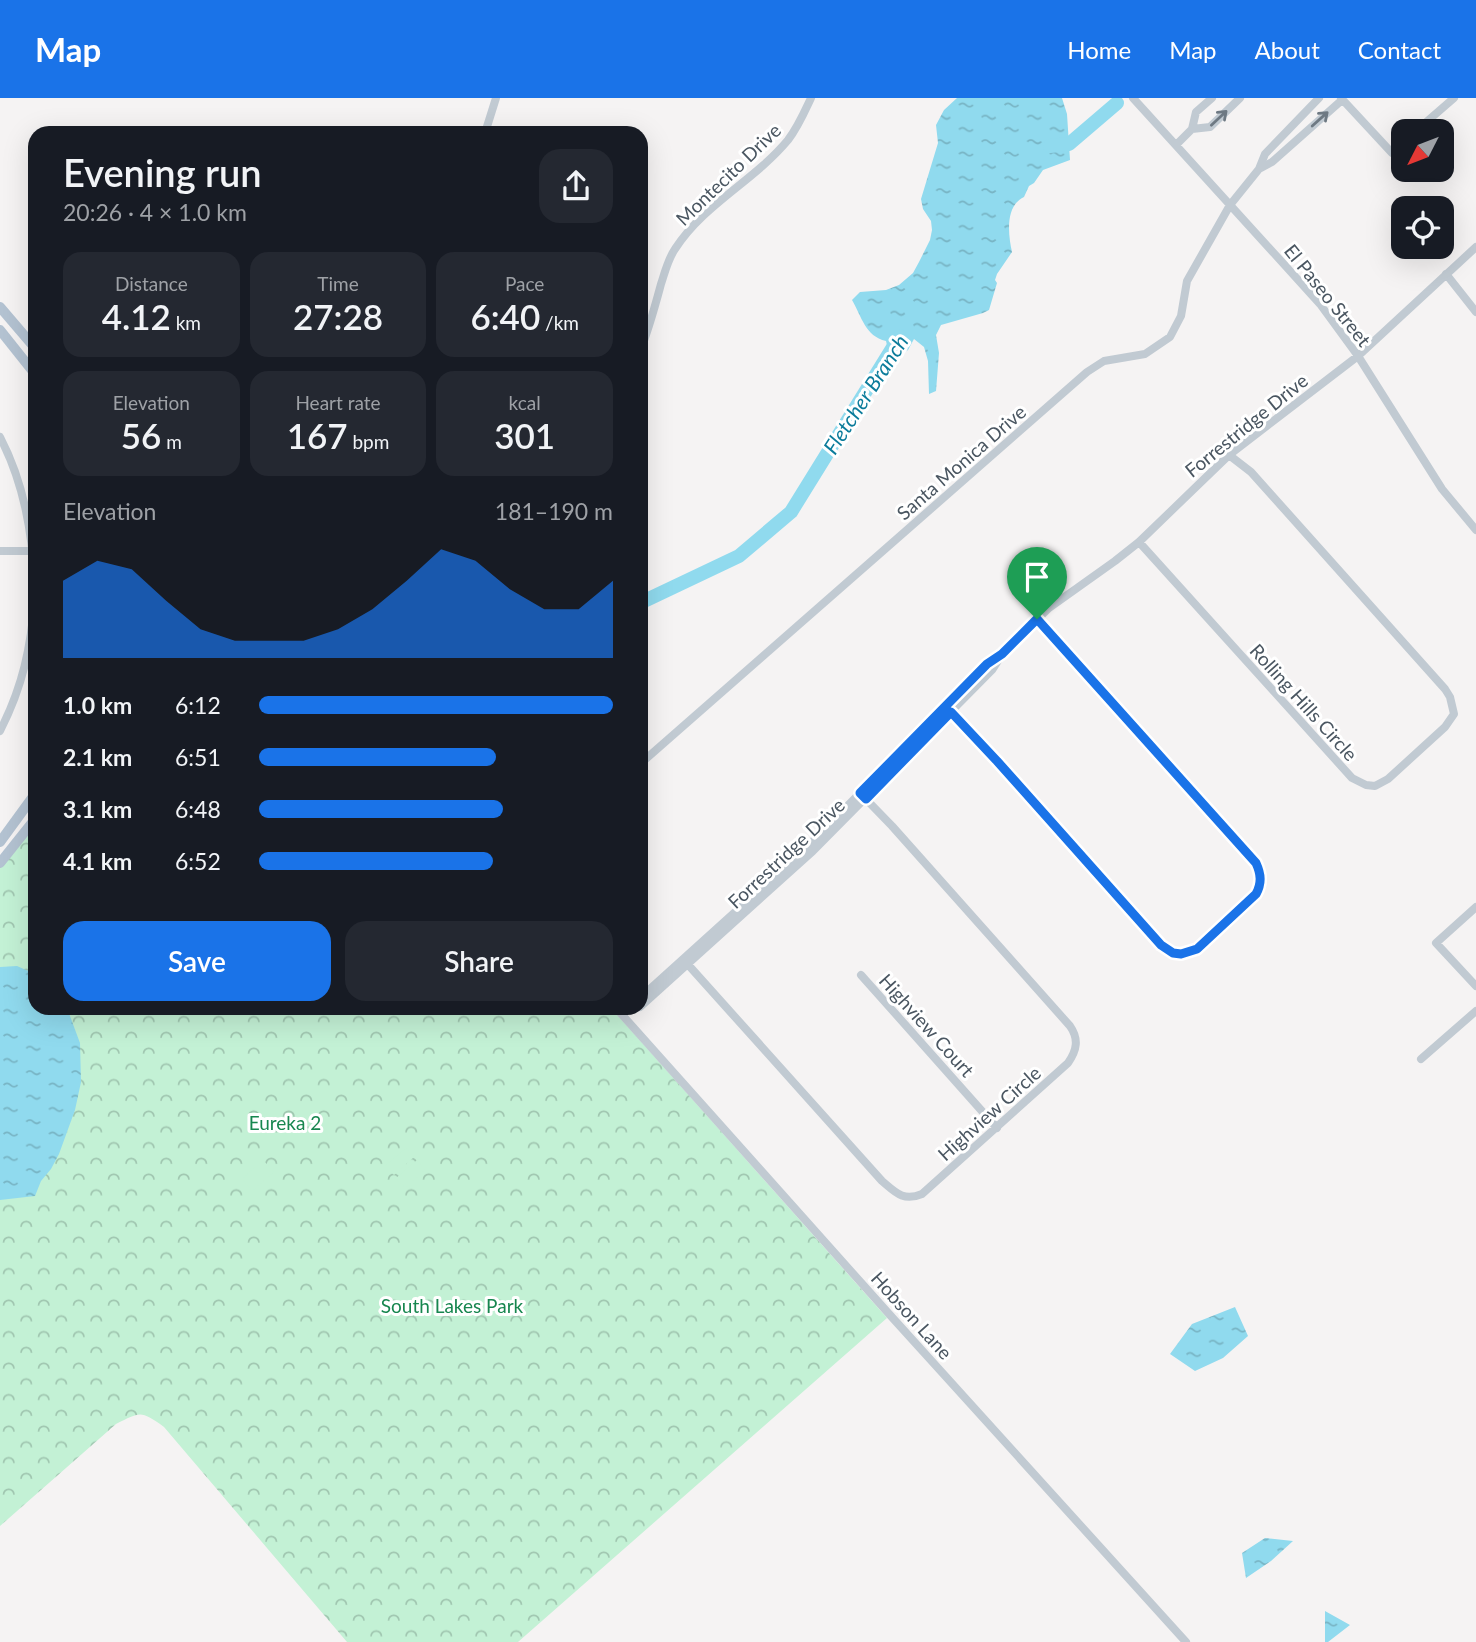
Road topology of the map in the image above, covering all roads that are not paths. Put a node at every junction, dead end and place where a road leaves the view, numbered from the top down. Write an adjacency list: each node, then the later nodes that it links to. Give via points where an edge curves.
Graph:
1 (496, 98): 10 (street)
2 (811, 98): 23 (street, Montecito Drive, via 788,141 700,218 674,249)
3 (1133, 98): 14 (street, El Paseo Street)
4 (1212, 98): 11 (street, via 1196,112)
5 (1240, 98): 11 (street, one-way to 5, via 1210,127)
6 (1319, 98): 12 (street, Santa Monica Drive)
7 (1454, 98): 9 (street)
8 (1341, 99): 13 (street, Santa Monica Drive, one-way to 8); 15 (street)
9 (1430, 119)
10 (487, 126)
11 (1192, 129): 14 (street)
12 (1288, 130): 13 (street); 16 (street, Santa Monica Drive, via 1265,154)
13 (1297, 140): 16 (street, Santa Monica Drive)
14 (1176, 145): 17 (street, El Paseo Street)
15 (1391, 152)
16 (1259, 169): 17 (street, Santa Monica Drive)
17 (1230, 205): 25 (street, El Paseo Street, via 1320,304); 39 (street, Santa Monica Drive, via 1186,281 1181,316 1170,337 1145,354 1104,361 1087,372)
18 (1476, 247): 19 (street, Forrestridge Drive)
19 (1446, 274): 21 (street); 25 (street, Forrestridge Drive)
20 (0, 307): 24 (main road)
21 (1476, 312)
22 (0, 330): 26 (main road)
23 (648, 332)
24 (28, 340)
25 (1358, 356): 28 (street, Forrestridge Drive); 30 (street, El Paseo Street, via 1442,489)
26 (28, 365)
27 (0, 437): 29 (street)
28 (1229, 455): 31 (street, Forrestridge Drive); 31 (street, Rolling Hills Circle, via 1251,472 1450,696 1454,713 1445,727 1388,779 1375,786 1352,778)
29 (28, 520)
30 (1476, 530)
31 (1139, 542): 34 (street, Forrestridge Drive)
32 (0, 551): 33 (street)
33 (28, 551)
34 (1037, 619): 36 (street, Forrestridge Drive, via 987,664); 36 (street, via 1256,863 1260,887 1252,899 1197,949 1181,954 1167,950)
35 (28, 652): 37 (street)
36 (948, 709): 40 (street, Forrestridge Drive)
37 (4, 716): 38 (street)
38 (0, 731)
39 (648, 757)
40 (863, 796): 46 (street, Forrestridge Drive); 54 (street, Highview Circle, via 1074,1032 1076,1049 1068,1063)
41 (28, 804): 43 (main road)
42 (28, 828): 44 (main road)
43 (0, 842)
44 (0, 863)
45 (1476, 908): 48 (street, via 1436,943)
46 (686, 962): 49 (street, Forrestridge Drive); 50 (street, Forrestridge Drive); 54 (street, Highview Circle, via 900,1196 922,1194)
47 (861, 975): 54 (street, Highview Court)
48 (1476, 986)
49 (648, 992)
50 (648, 999)
51 (1476, 1011): 53 (street)
52 (626, 1015): 55 (street, Hobson Lane)
53 (1421, 1059)
54 (997, 1128)
55 (1186, 1642)

